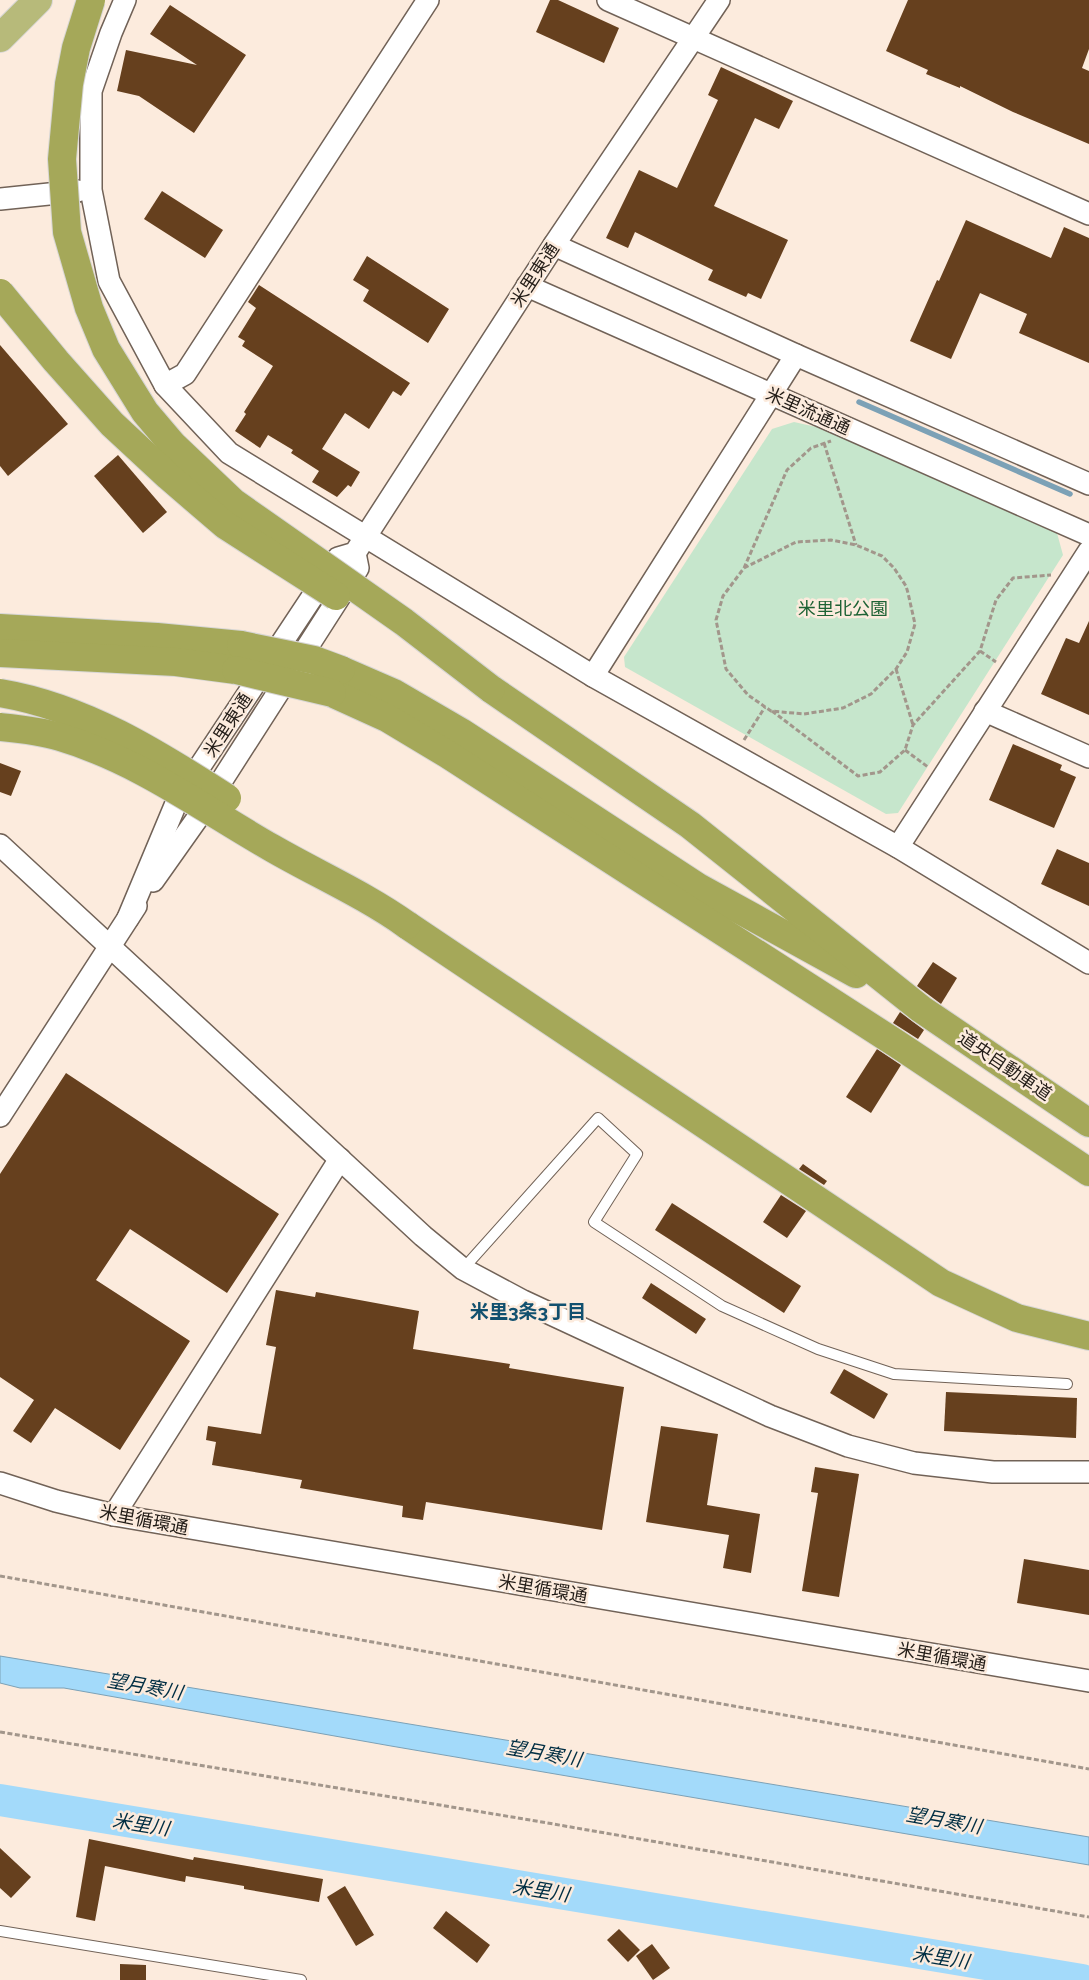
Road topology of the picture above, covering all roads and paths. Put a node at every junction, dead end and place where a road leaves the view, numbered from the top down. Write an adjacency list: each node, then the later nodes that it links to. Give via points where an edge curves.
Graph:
1 (16, 0): 8 (highway)
2 (38, 0): 9 (highway)
3 (91, 0): 37 (highway, bridge, via 68,84 62,159 67,232 89,308 106,349 145,412 173,445 233,502 404,622)
4 (126, 0): 11 (street, via 91,91)
5 (428, 0): 18 (street, via 185,374)
6 (608, 0): 10 (street)
7 (720, 0): 10 (street, 米里東通)
8 (0, 14)
9 (0, 38)
10 (694, 39): 13 (street); 14 (street, 米里東通)
11 (91, 190): 12 (street); 18 (street, via 109,281)
12 (0, 199)
13 (1089, 214)
14 (554, 245): 15 (street, 米里東通); 17 (street)
15 (527, 286): 19 (street, 米里流通通); 24 (street, 米里東通)
16 (0, 293): 37 (highway, bridge, via 112,424 225,525 390,631)
17 (796, 355): 19 (street); 22 (street)
18 (165, 385): 24 (street, via 229,453)
19 (770, 394): 23 (street, 米里流通通); 35 (street)
20 (836, 438): 21 (path)
21 (824, 443): 25 (path); 27 (path, via 811,448 787,470)
22 (1089, 484)
23 (1089, 535)
24 (360, 545): 35 (street); 51 (street, 米里東通, via 358,568 200,816)
25 (856, 545): 27 (path, via 831,540 796,542); 34 (path, via 882,556 906,586 915,624 907,652)
26 (1089, 550): 41 (street)
27 (744, 568): 39 (path, via 723,596 716,620 726,668 748,695)
28 (1056, 575): 30 (path, via 1013,578 996,600)
29 (0, 628): 32 (highway, via 157,637)
30 (980, 651): 33 (path); 42 (path)
31 (0, 652): 32 (highway, via 176,662)
32 (239, 657): 36 (highway, bridge)
33 (997, 663)
34 (896, 668): 40 (path, via 871,694 843,708 804,714); 42 (path)
35 (593, 676): 49 (street)
36 (337, 681): 53 (highway, via 394,693 461,732 698,888); 57 (highway, via 387,718 896,1044)
37 (491, 689): 53 (highway, via 690,825)
38 (0, 693): 50 (highway, bridge, via 65,710 114,730 280,832)
39 (765, 707): 40 (path); 44 (path)
40 (771, 711): 45 (path, via 858,776 880,772)
41 (985, 711): 46 (street); 49 (street)
42 (913, 725): 45 (path)
43 (0, 727): 50 (highway, bridge, via 59,736 146,772 270,847)
44 (743, 742)
45 (905, 750): 47 (path)
46 (1089, 757)
47 (930, 768)
48 (0, 845): 51 (street)
49 (898, 847): 52 (street)
50 (385, 910): 59 (highway, bridge, via 941,1283 1017,1318)
51 (110, 947): 54 (street, 米里東通); 56 (street)
52 (1089, 963)
53 (921, 1009): 55 (highway, 道央自動車道)
54 (0, 1116)
55 (1089, 1123)
56 (340, 1159): 58 (street); 63 (street)
57 (1089, 1172)
58 (463, 1269): 60 (lane, via 598,1118 637,1154 594,1222 722,1306 818,1349 894,1374); 61 (street, via 523,1301 770,1416 848,1446 914,1463 992,1472)
59 (1089, 1336)
60 (1067, 1384)
61 (1089, 1472)
62 (0, 1482): 63 (street, 米里循環通)
63 (114, 1516): 65 (street, 米里循環通)
64 (0, 1576): 67 (path)
65 (1089, 1681)
66 (0, 1732): 68 (path, via 546,1822)
67 (1089, 1769)
68 (1089, 1917)
69 (0, 1931): 70 (lane)
70 (301, 1980)

